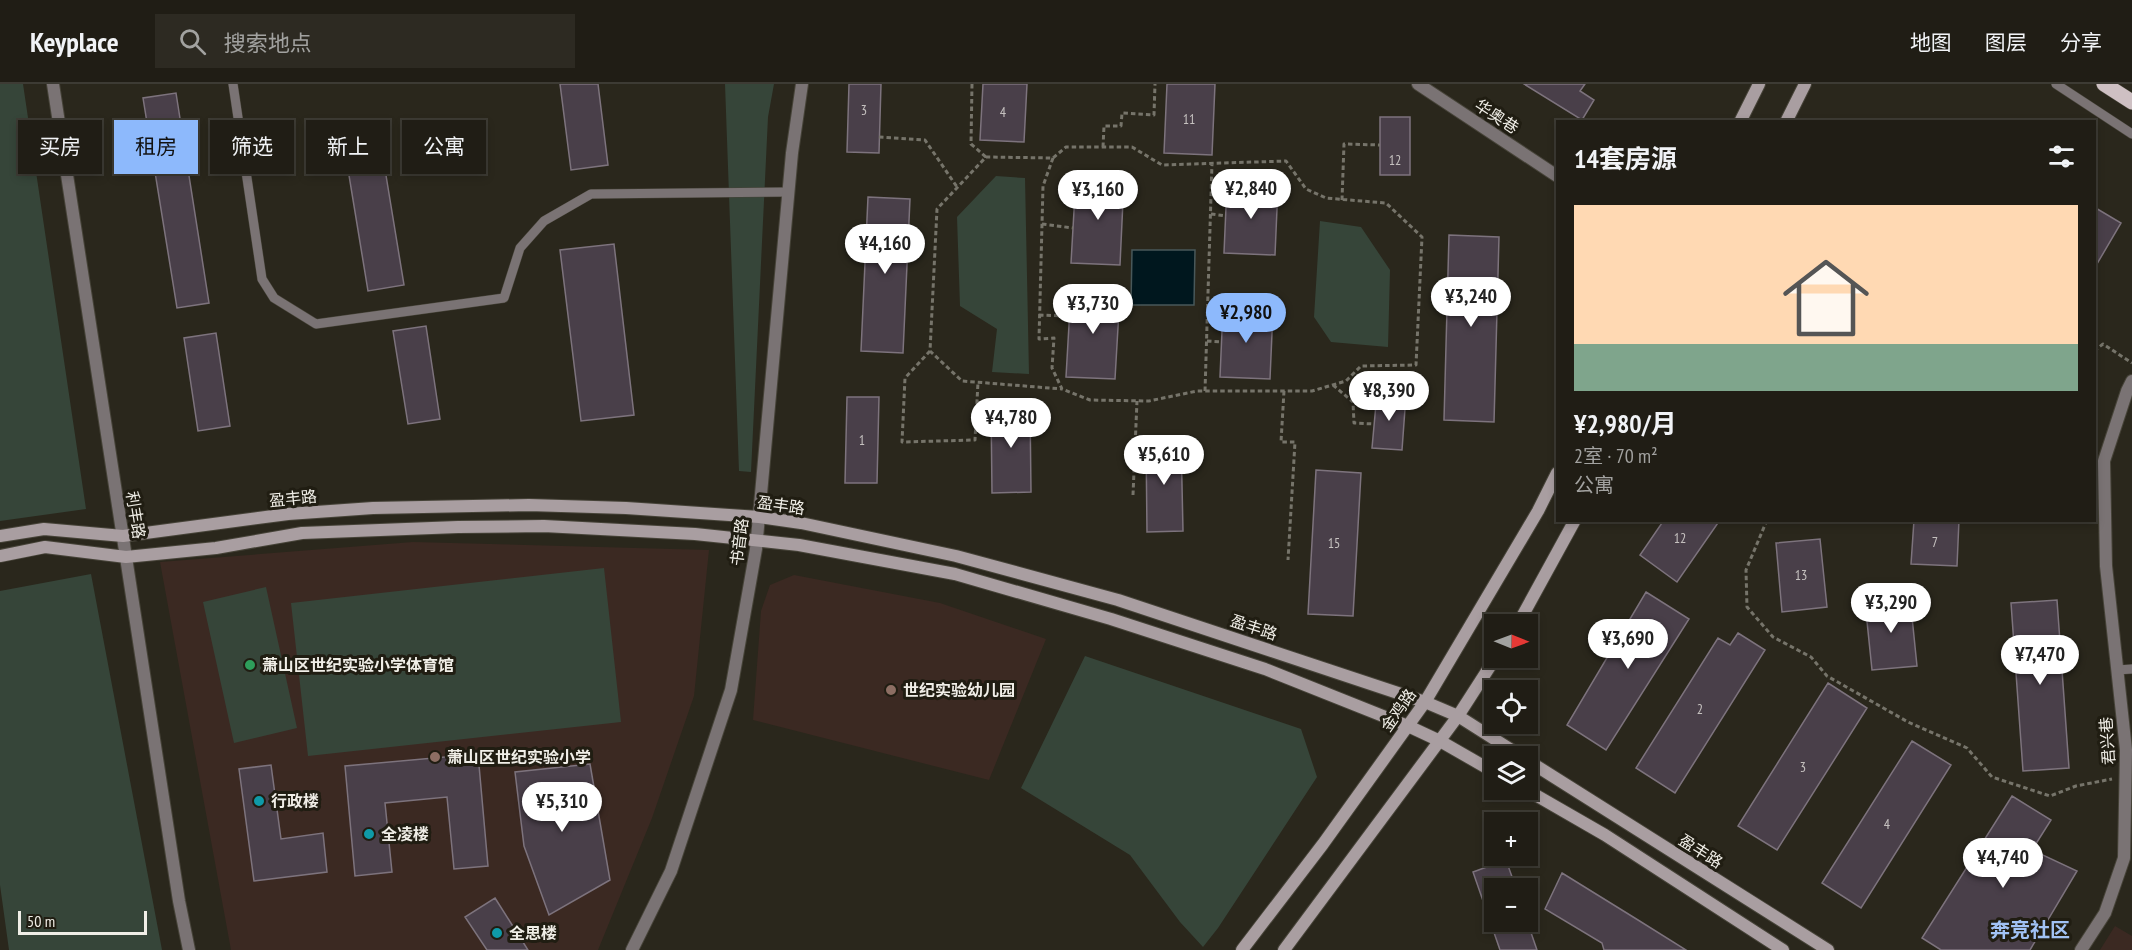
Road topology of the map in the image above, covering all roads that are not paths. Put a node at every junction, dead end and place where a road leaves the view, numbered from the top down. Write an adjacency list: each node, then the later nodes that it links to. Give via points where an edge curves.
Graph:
1 (53, 84): 20 (street, 利丰路)
2 (233, 84): 14 (lane, via 262,279 274,298 316,324 504,298 520,248 543,221 591,194)
3 (802, 84): 14 (street, 书音路)
4 (1418, 84): 13 (street, 华奥巷)
5 (1759, 84): 10 (main road)
6 (1805, 84): 11 (main road)
7 (2055, 84): 12 (lane)
8 (2104, 84): 9 (main road)
9 (2132, 102)
10 (1741, 120)
11 (1787, 120)
12 (2132, 134)
13 (1556, 175)
14 (789, 192): 17 (street, 书音路)
15 (2132, 381): 27 (street, 君兴巷, via 2104,461 2106,566)
16 (1556, 475): 28 (main road, 金鸡路)
17 (759, 518): 20 (main road, 盈丰路, via 529,505 373,508 288,514); 21 (street, 书音路); 28 (main road, 盈丰路, via 956,556 1118,600)
18 (1574, 522): 24 (main road)
19 (0, 536): 20 (main road, 盈丰路, via 44,529)
20 (123, 536): 23 (street, 利丰路)
21 (757, 540): 23 (main road, via 544,526 458,527 302,533 216,548); 30 (main road, via 799,544 955,574 1103,616 1265,669); 38 (street, 书音路, via 731,690 671,871)
22 (0, 556): 23 (main road, via 45,547)
23 (126, 557): 37 (street, 利丰路)
24 (1523, 614)
25 (1490, 668): 29 (main road)
26 (2132, 669): 27 (lane)
27 (2117, 670): 33 (street, 君兴巷)
28 (1425, 702): 29 (main road, 盈丰路); 30 (main road, 金鸡路)
29 (1458, 716): 31 (main road); 32 (main road, 盈丰路)
30 (1408, 726): 31 (main road); 39 (main road, 金鸡路)
31 (1440, 741): 34 (main road); 40 (main road)
32 (1505, 746)
33 (2129, 750): 43 (street, 君兴巷, via 2124,858 2105,913)
34 (1484, 765)
35 (1538, 767): 42 (main road, 盈丰路)
36 (1538, 796): 41 (main road)
37 (189, 950)
38 (632, 950)
39 (1242, 950)
40 (1284, 950)
41 (1783, 950)
42 (1828, 950)
43 (2081, 950)

